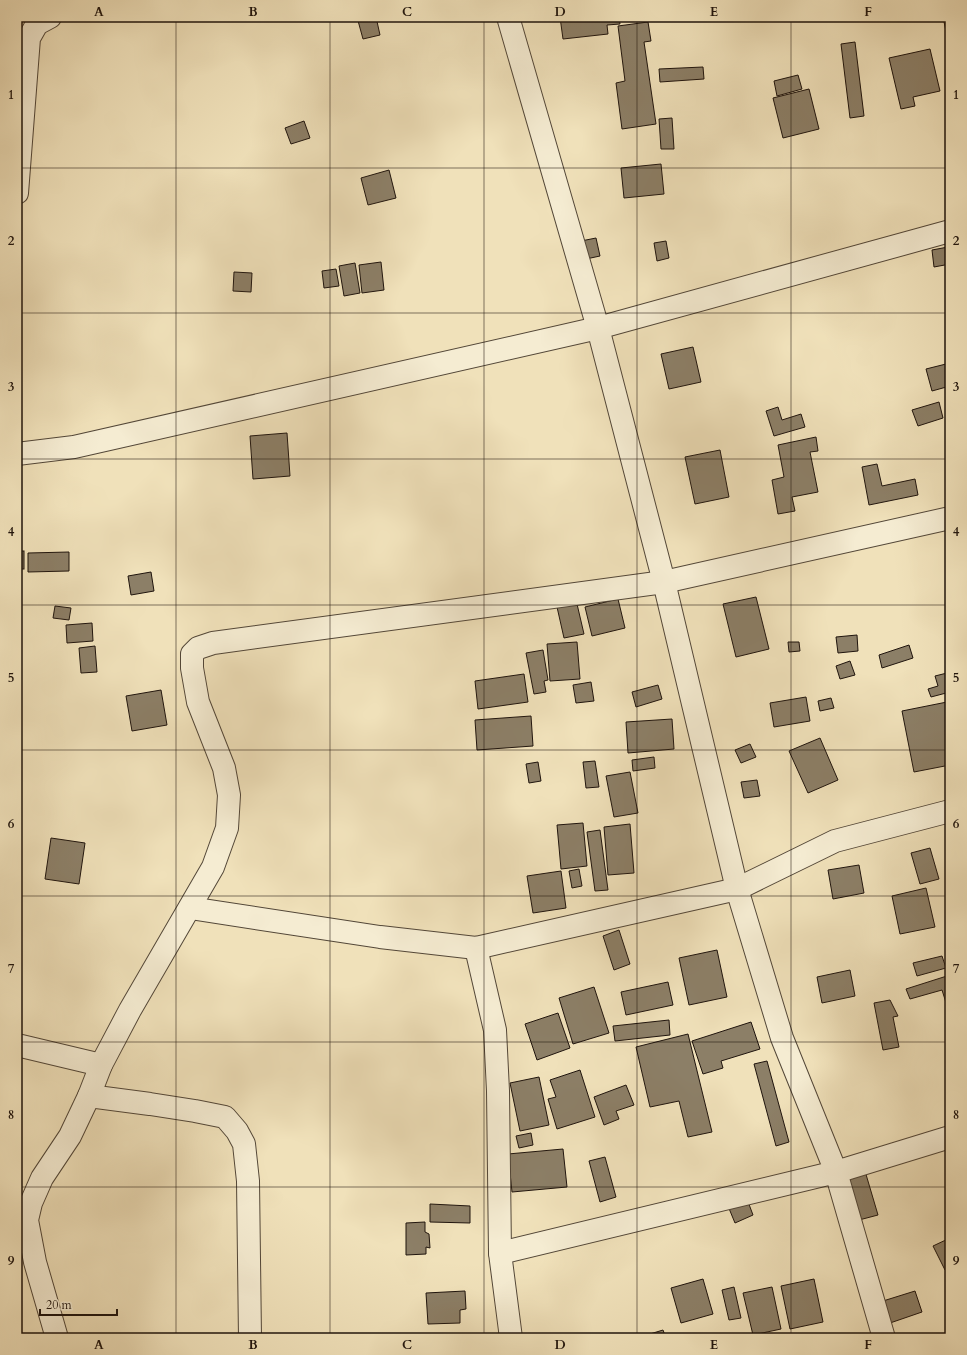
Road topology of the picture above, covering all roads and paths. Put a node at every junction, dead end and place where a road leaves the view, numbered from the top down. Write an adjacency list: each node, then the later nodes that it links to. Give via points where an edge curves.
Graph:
1 (50, 17): 3 (street, via 37,24 29,38)
2 (508, 17): 5 (street)
3 (17, 193)
4 (950, 231): 5 (street)
5 (598, 328): 6 (street, via 74,448); 8 (street)
6 (17, 454)
7 (950, 518): 8 (street)
8 (664, 582): 10 (street); 11 (street, via 198,648 192,654 198,702 224,768 229,795 227,828 213,867)
9 (950, 811): 10 (street, via 835,841)
10 (737, 889): 12 (street); 17 (street, via 782,1038)
11 (190, 908): 12 (street, via 380,937); 14 (street)
12 (476, 948): 19 (street, via 495,1030)
13 (17, 1045): 14 (street)
14 (101, 1065): 15 (street)
15 (88, 1096): 18 (street, via 70,1136); 21 (street, via 173,1107 225,1117 237,1131 244,1144 248,1181)
16 (950, 1137): 17 (street)
17 (836, 1172): 19 (street); 23 (street)
18 (24, 1204): 20 (street, via 35,1262)
19 (500, 1253): 22 (street)
20 (57, 1338)
21 (250, 1338)
22 (511, 1338)
23 (884, 1338)

